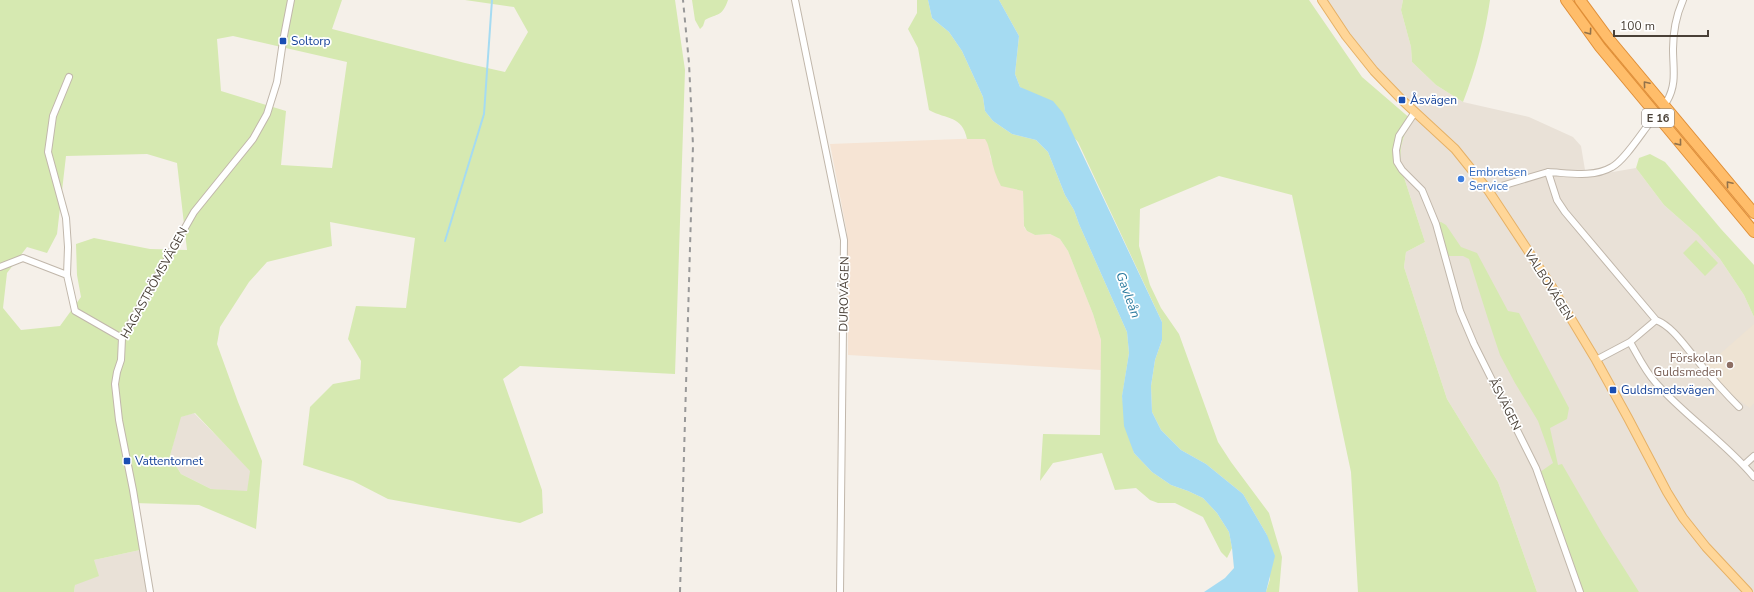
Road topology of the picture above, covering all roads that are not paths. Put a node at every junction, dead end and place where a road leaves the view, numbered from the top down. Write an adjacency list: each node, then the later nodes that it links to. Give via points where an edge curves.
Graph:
1 (291, 0): 18 (street, HAGASTRÖMSVÄGEN, via 277,82 267,114 253,139 194,212)
2 (795, 0): 26 (street, DUROVÄGEN, via 844,240)
3 (1322, 0): 9 (main road, VALBOVÄGEN, via 1374,71)
4 (1566, 0): 14 (highway, E 16, one-way to 14, via 1600,47)
5 (1580, 0): 13 (highway, E 16, one-way to 5, via 1608,38)
6 (1683, 0): 8 (street, via 1677,14 1673,46 1675,73)
7 (69, 77): 16 (street, via 53,116 48,152 66,218)
8 (1667, 101)
9 (1415, 112): 12 (main road, VALBOVÄGEN, via 1456,149); 27 (street, ÅSVÄGEN, via 1398,136 1397,162 1422,190 1425,197 1436,224 1460,311 1536,468)
10 (1652, 120): 11 (street, via 1613,166 1593,173)
11 (1548, 172): 12 (street); 17 (street, via 1557,200 1565,212)
12 (1488, 190): 20 (main road, VALBOVÄGEN, via 1552,287)
13 (1754, 213)
14 (1754, 232)
15 (0, 267): 16 (street, via 23,258)
16 (67, 275): 18 (street, via 74,311)
17 (1656, 320): 19 (street); 21 (street, via 1678,338)
18 (122, 338): 25 (street, HAGASTRÖMSVÄGEN, via 121,360 115,384 119,420)
19 (1630, 342): 20 (street); 23 (street, via 1663,391)
20 (1596, 360): 28 (main road, VALBOVÄGEN, via 1666,492 1683,518)
21 (1740, 408)
22 (1754, 456): 23 (street)
23 (1744, 465): 24 (street)
24 (1754, 477)
25 (150, 592)
26 (840, 592)
27 (1580, 592)
28 (1748, 592)

